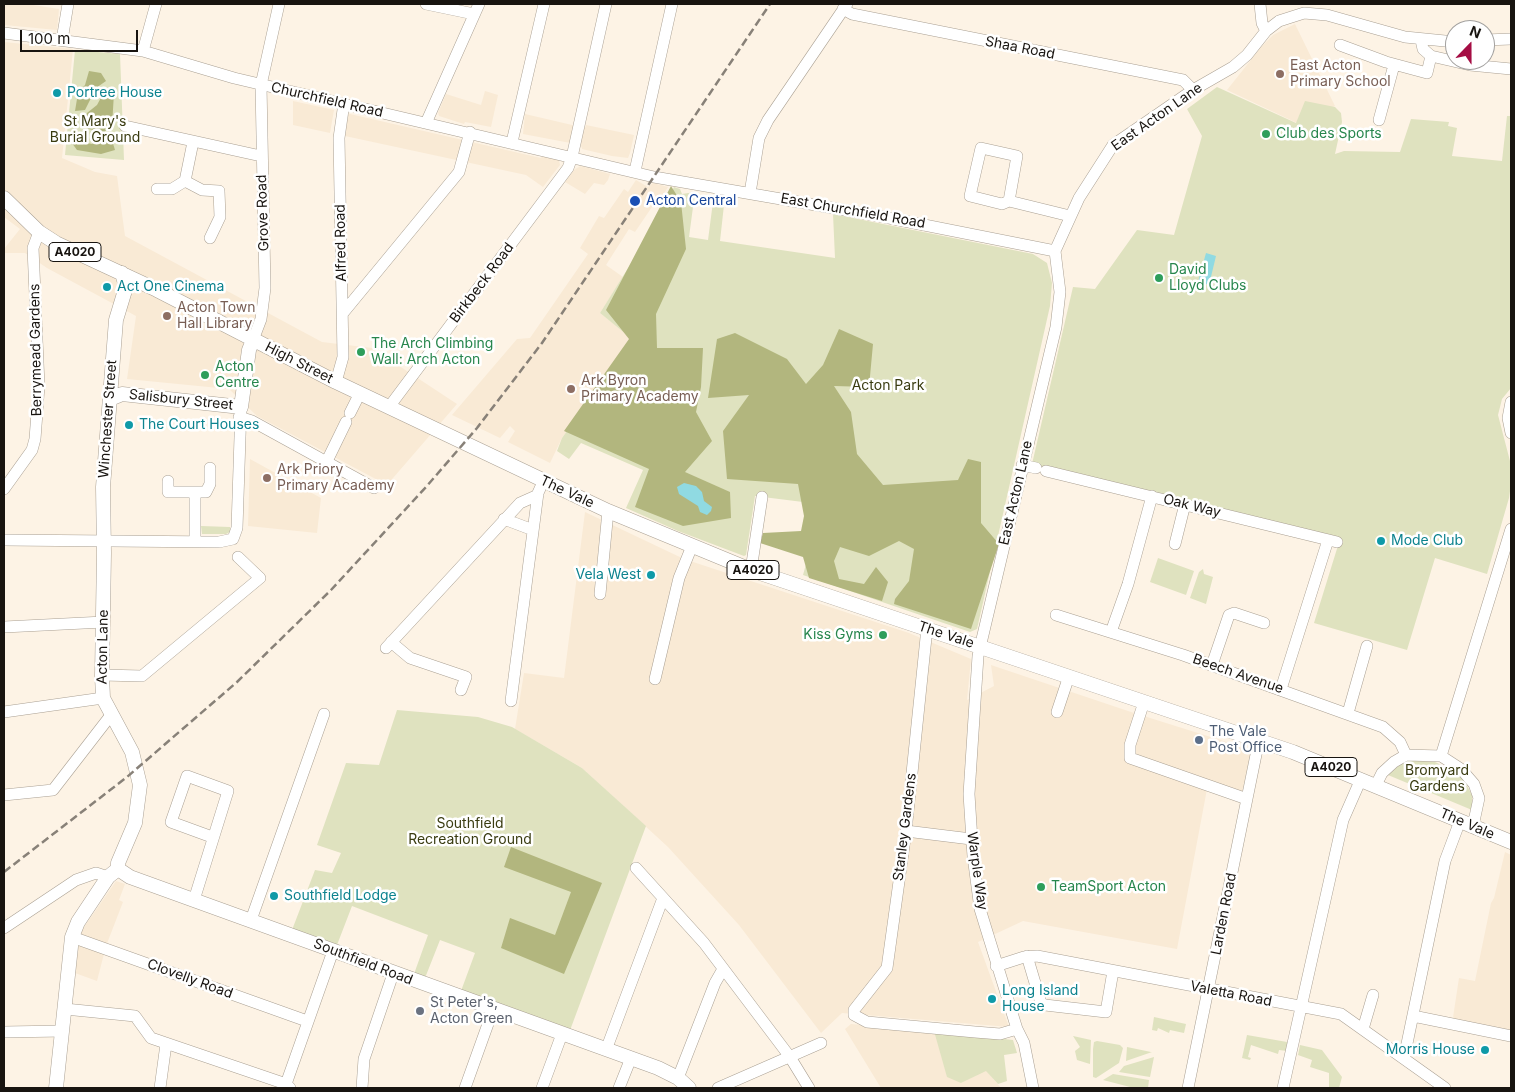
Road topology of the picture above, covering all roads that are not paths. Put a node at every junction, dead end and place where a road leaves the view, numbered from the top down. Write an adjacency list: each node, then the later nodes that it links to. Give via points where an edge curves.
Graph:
1 (68, 4): 15 (street)
2 (156, 4): 20 (street)
3 (280, 4): 24 (street, Grove Road)
4 (426, 4): 11 (street)
5 (544, 4): 32 (street)
6 (606, 4): 34 (street, Birkbeck Road)
7 (672, 4): 35 (street)
8 (1260, 4): 12 (street)
9 (845, 7): 25 (street, Shaa Road, via 852,14 1183,80); 39 (street, via 768,120 759,138)
10 (1301, 8): 12 (street, East Acton Lane); 16 (street, East Acton Lane)
11 (477, 9): 28 (street)
12 (1266, 30): 25 (street, East Acton Lane, via 1247,55)
13 (4, 34): 15 (street, Churchfield Road)
14 (1511, 39): 17 (street)
15 (62, 40): 20 (street, Churchfield Road)
16 (1421, 40): 18 (street, East Acton Lane); 21 (street, via 1423,49)
17 (1495, 40)
18 (1445, 41)
19 (1340, 45): 22 (street)
20 (143, 51): 24 (street, Churchfield Road)
21 (1431, 56): 22 (street, via 1427,73); 23 (street)
22 (1394, 65): 27 (street)
23 (1511, 69)
24 (261, 85): 26 (street, Churchfield Road); 33 (street, Grove Road)
25 (1193, 90): 42 (street, East Acton Lane, via 1113,144)
26 (344, 103): 28 (street, Churchfield Road); 49 (street, Alfred Road, via 339,138)
27 (1378, 120)
28 (426, 123): 30 (street, Churchfield Road)
29 (125, 126): 31 (street)
30 (470, 132): 32 (street, Churchfield Road); 49 (street, via 459,172)
31 (193, 142): 33 (street); 37 (street)
32 (512, 142): 34 (street, Churchfield Road)
33 (261, 156): 50 (street, Grove Road, via 265,288 261,319)
34 (572, 157): 35 (street, Churchfield Road); 55 (street, Birkbeck Road, via 562,176)
35 (635, 171): 36 (street, Churchfield Road)
36 (650, 176): 39 (street, East Churchfield Road)
37 (185, 181): 38 (street, via 172,189); 44 (street, via 202,190 219,191 220,217)
38 (157, 189)
39 (750, 193): 45 (street, East Churchfield Road)
40 (4, 198): 43 (main road, High Street / A4020)
41 (1009, 200): 41 (street, via 1017,156 981,148 970,196 1002,204); 42 (street)
42 (1070, 216): 45 (street, East Acton Lane)
43 (39, 232): 46 (main road, High Street / A4020); 64 (street, Berrymead Gardens, via 33,248 39,386 36,439 32,450)
44 (210, 238)
45 (1055, 251): 59 (street, East Acton Lane, via 1060,292 1056,327)
46 (122, 273): 47 (main road, High Street / A4020); 48 (main road, Winchester Street, via 126,287)
47 (146, 285): 48 (main road); 50 (main road, High Street / A4020)
48 (124, 299): 53 (main road, Winchester Street, via 116,320 111,382)
49 (343, 313): 51 (street, Alfred Road, via 343,357)
50 (253, 340): 51 (main road, High Street / A4020); 56 (main road)
51 (336, 382): 52 (main road, High Street / A4020)
52 (360, 393): 55 (main road, High Street / A4020); 58 (street)
53 (116, 396): 56 (main road, Salisbury Street); 75 (main road, Winchester Street, via 103,487)
54 (1511, 402): 57 (street, via 1508,418)
55 (389, 407): 62 (main road, The Vale / A4020)
56 (240, 412): 58 (street); 79 (street, via 237,528)
57 (1511, 434)
58 (326, 463): 63 (street)
59 (1022, 465): 67 (street, Oak Way); 88 (street, East Acton Lane)
60 (210, 468): 65 (street, via 209,488)
61 (168, 481): 65 (street, via 168,492)
62 (543, 482): 66 (street); 70 (main road, The Vale / A4020)
63 (374, 488)
64 (4, 489)
65 (195, 494): 76 (street)
66 (538, 495): 71 (street, via 526,498); 73 (street)
67 (1152, 496): 69 (street, Oak Way); 87 (street)
68 (762, 497): 80 (street)
69 (1185, 504): 77 (street); 94 (street, Oak Way, via 1333,541)
70 (608, 511): 78 (main road, The Vale / A4020); 81 (street)
71 (504, 519): 73 (street); 95 (street, via 388,645 410,658 466,677)
72 (1511, 529): 106 (street)
73 (533, 530): 97 (street)
74 (4, 540): 75 (street)
75 (104, 541): 76 (street); 83 (main road, Acton Lane)
76 (195, 542): 79 (street)
77 (1175, 544)
78 (692, 546): 80 (main road, The Vale / A4020); 93 (street, via 679,578)
79 (233, 549): 91 (street, via 260,578 142,676)
80 (751, 570): 86 (main road, The Vale / A4020)
81 (600, 594)
82 (1056, 615): 87 (street, Beech Avenue)
83 (104, 622): 85 (street); 91 (main road, Acton Lane)
84 (1264, 623): 90 (street, via 1234,612 1229,615)
85 (4, 627)
86 (927, 628): 88 (main road, The Vale / A4020); 112 (street, Stanley Gardens)
87 (1111, 632): 90 (street, Beech Avenue)
88 (981, 646): 92 (main road, The Vale / A4020); 114 (street, Warple Way, via 970,776)
89 (1367, 646): 101 (street)
90 (1212, 665): 94 (street, Beech Avenue)
91 (102, 676): 96 (main road, Acton Lane)
92 (1069, 676): 98 (main road, The Vale / A4020); 100 (street)
93 (655, 679)
94 (1280, 689): 101 (street, Beech Avenue)
95 (461, 690)
96 (103, 698): 99 (street); 103 (main road, Acton Lane)
97 (511, 701)
98 (1144, 702): 104 (main road, The Vale / A4020); 110 (street, via 1130,745 1130,758)
99 (4, 712)
100 (1057, 712)
101 (1348, 713): 105 (street, Beech Avenue, via 1392,733)
102 (324, 714): 120 (street)
103 (111, 715): 109 (street, via 53,790); 117 (main road, Acton Lane, via 132,752 140,785 135,823)
104 (1259, 740): 107 (main road, The Vale / A4020); 110 (street, Larden Road)
105 (1406, 755): 106 (street); 108 (street, via 1382,773)
106 (1441, 756): 111 (street, via 1461,768 1474,784 1479,798)
107 (1361, 779): 108 (main road, The Vale / A4020); 131 (street, via 1343,820)
108 (1376, 785): 111 (main road, The Vale / A4020)
109 (4, 795)
110 (1247, 799): 129 (street, Larden Road)
111 (1467, 823): 115 (main road, The Vale / A4020); 134 (street, via 1444,861)
112 (906, 832): 114 (street); 136 (street, Stanley Gardens, via 887,968 854,1010 854,1015 867,1022 1000,1034)
113 (212, 837): 113 (street, via 228,791 187,776 171,822); 119 (street, via 213,845)
114 (971, 839): 125 (street, Warple Way, via 976,889)
115 (1511, 842)
116 (636, 868): 118 (street)
117 (113, 873): 119 (main road, Southfield Road); 121 (street, via 96,873 76,880); 122 (main road, Acton Lane, via 78,922)
118 (663, 898): 126 (street); 144 (street)
119 (194, 900): 120 (main road, Southfield Road)
120 (251, 920): 123 (main road, Southfield Road)
121 (4, 928)
122 (72, 937): 132 (main road, Acton Lane); 135 (street, Clovelly Road)
123 (333, 951): 128 (main road, Southfield Road); 135 (street)
124 (1027, 956): 125 (street, Valetta Road); 127 (street, Valetta Road); 127 (street, via 1041,1003 1045,1005 1106,1012)
125 (996, 966): 136 (street, Warple Way)
126 (723, 969): 145 (street); 148 (street)
127 (1113, 971): 129 (street, Valetta Road)
128 (393, 974): 133 (main road, Southfield Road); 152 (street, via 364,1059)
129 (1209, 989): 131 (street, Valetta Road); 160 (street, Larden Road)
130 (1373, 995): 137 (street)
131 (1303, 1008): 137 (street, Valetta Road, via 1341,1014); 161 (street)
132 (65, 1009): 138 (main road, Acton Lane); 143 (street, via 135,1016 147,1035)
133 (493, 1010): 140 (main road, Southfield Road); 153 (street)
134 (1413, 1016): 141 (street); 147 (street)
135 (307, 1021): 149 (street)
136 (1017, 1029): 159 (street, Warple Way, via 1024,1042)
137 (1363, 1029): 147 (street, Valetta Road)
138 (63, 1031): 139 (street); 150 (main road, Acton Lane)
139 (4, 1032)
140 (562, 1034): 144 (main road, Southfield Road); 154 (street)
141 (1511, 1036)
142 (820, 1043): 145 (street)
143 (166, 1044): 149 (street); 151 (street)
144 (606, 1050): 146 (main road, Southfield Road)
145 (790, 1057): 157 (street); 158 (street)
146 (631, 1058): 148 (main road, Southfield Road); 155 (street)
147 (1404, 1058): 162 (street, Valetta Road)
148 (678, 1078): 156 (main road, Southfield Road)
149 (288, 1086)
150 (56, 1088)
151 (160, 1088)
152 (362, 1088)
153 (465, 1088)
154 (542, 1088)
155 (619, 1088)
156 (689, 1088)
157 (718, 1088)
158 (809, 1088)
159 (1033, 1088)
160 (1188, 1088)
161 (1283, 1088)
162 (1444, 1088)

